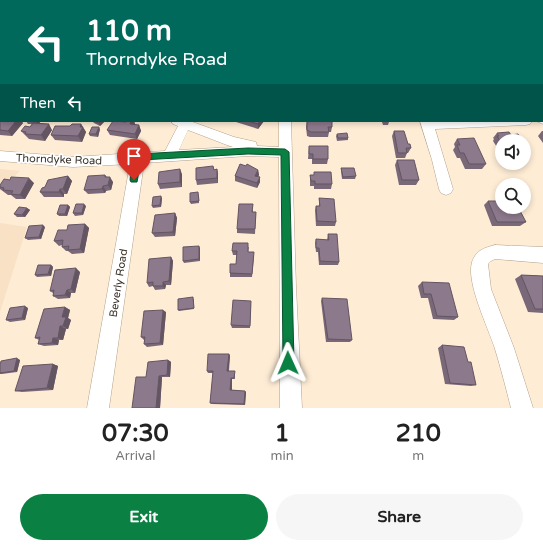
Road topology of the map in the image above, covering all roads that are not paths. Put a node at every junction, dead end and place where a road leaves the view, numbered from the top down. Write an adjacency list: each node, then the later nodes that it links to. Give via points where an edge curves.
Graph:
1 (181, 122): 5 (street, via 232,142); 6 (street)
2 (285, 122): 5 (street)
3 (476, 122): 4 (street)
4 (426, 123): 9 (street)
5 (285, 152): 6 (street, Thorndyke Road); 13 (street)
6 (170, 155): 8 (street, Thorndyke Road)
7 (0, 156): 8 (street, Thorndyke Road, via 73,162)
8 (138, 157): 12 (street, Beverly Road)
9 (446, 188)
10 (543, 255): 11 (street, via 495,252 485,255 480,263 482,289)
11 (523, 407)
12 (98, 408)
13 (291, 408)

